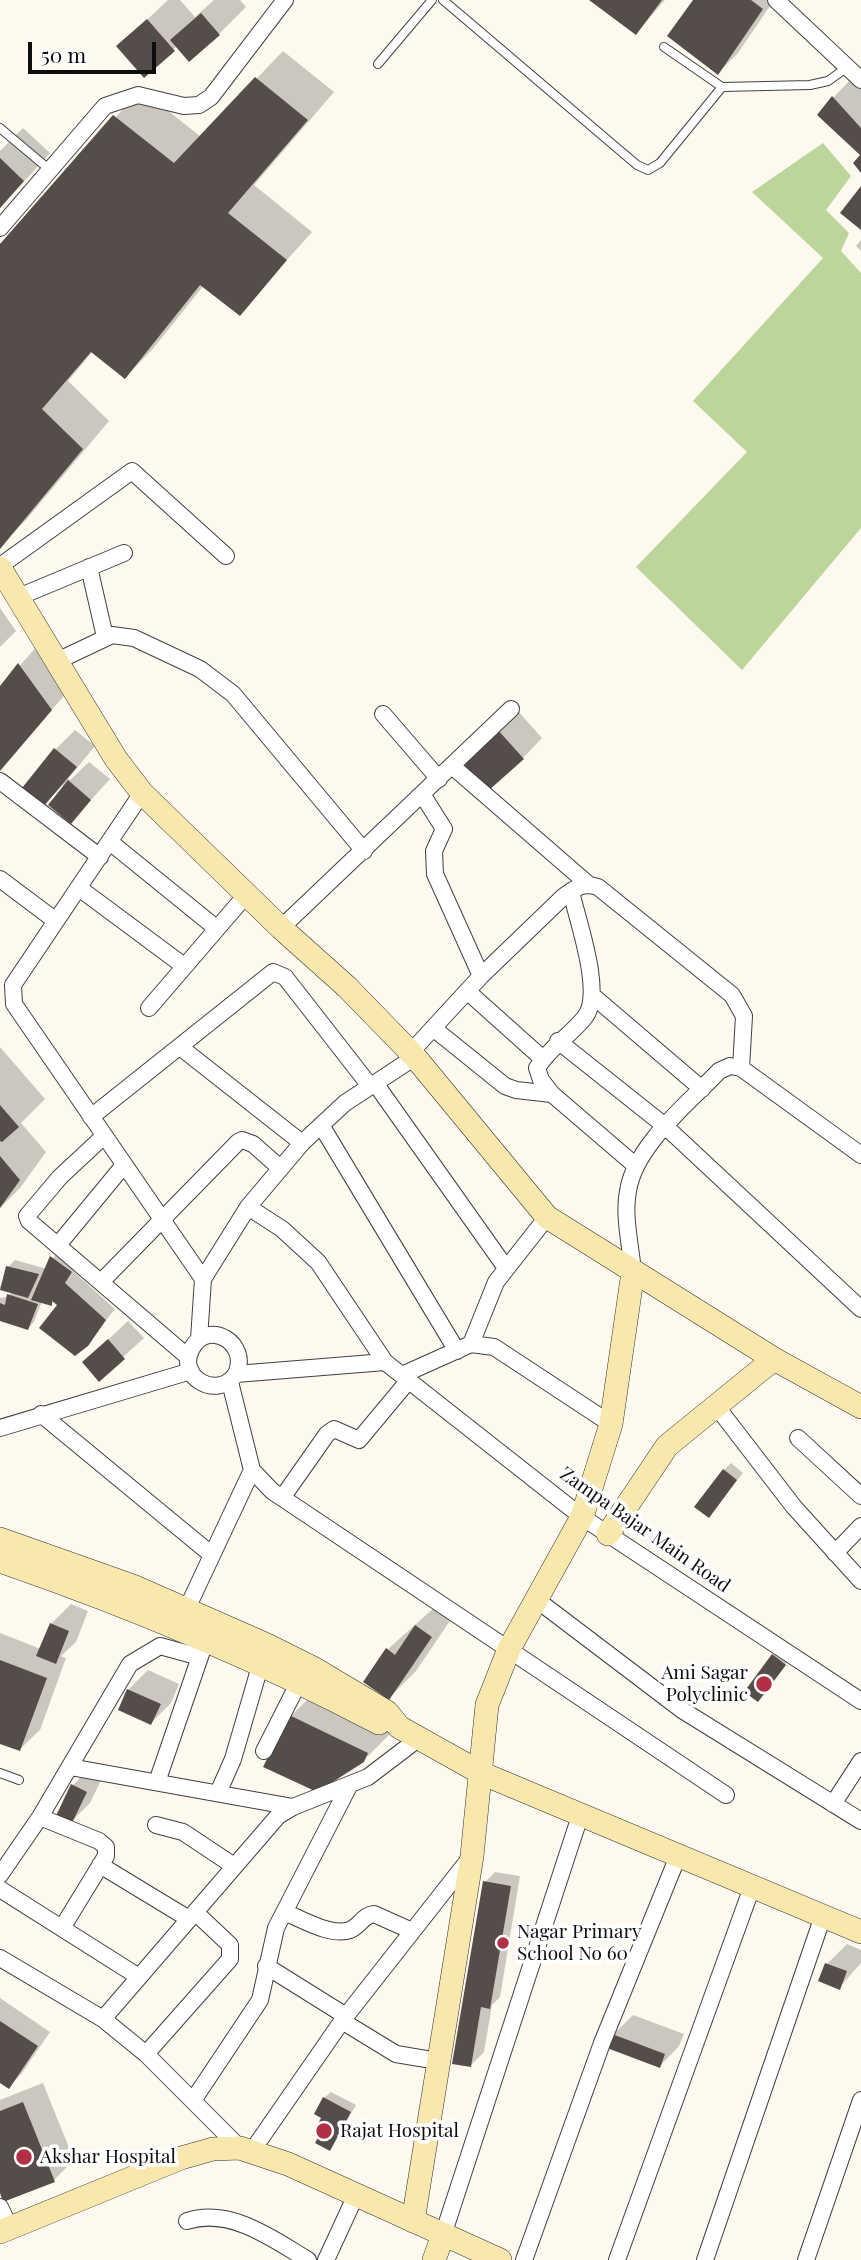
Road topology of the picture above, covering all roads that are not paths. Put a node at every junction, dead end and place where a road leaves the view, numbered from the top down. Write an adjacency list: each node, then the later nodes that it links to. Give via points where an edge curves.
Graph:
1 (285, 0): 11 (street, via 211,97 184,106 147,95 120,99 105,106)
2 (432, 0): 6 (lane)
3 (443, 0): 9 (lane, via 648,170 660,163)
4 (775, 0): 7 (street)
5 (664, 47): 9 (lane)
6 (378, 64)
7 (849, 66): 8 (street); 9 (lane, via 828,81 810,85)
8 (861, 80)
9 (722, 87)
10 (0, 128): 11 (lane)
11 (50, 170): 12 (street)
12 (0, 228)
13 (124, 553): 16 (street)
14 (226, 556): 15 (street, via 132,471)
15 (0, 567): 17 (street)
16 (89, 567): 17 (street); 18 (street)
17 (16, 598): 19 (street)
18 (105, 637): 19 (street); 28 (street, via 134,638 166,650 233,694)
19 (55, 662): 25 (street)
20 (511, 709): 22 (street)
21 (383, 714): 23 (street)
22 (452, 766): 23 (street); 31 (street)
23 (439, 779): 26 (street)
24 (0, 781): 29 (street)
25 (142, 793): 27 (street); 34 (street)
26 (422, 794): 28 (street); 39 (street, via 444,829 434,852 435,874)
27 (110, 842): 29 (street); 36 (street)
28 (364, 851): 37 (street)
29 (100, 856): 32 (street)
30 (0, 879): 35 (street)
31 (589, 884): 33 (street); 49 (street, via 732,995 744,1016)
32 (79, 888): 35 (street); 38 (street)
33 (571, 891): 39 (street); 42 (street)
34 (246, 895): 36 (street); 37 (street)
35 (56, 921): 41 (street)
36 (216, 928): 38 (street)
37 (281, 928): 47 (street)
38 (184, 966): 43 (street)
39 (481, 976): 40 (street)
40 (467, 991): 44 (street); 48 (street)
41 (5, 995): 53 (street)
42 (593, 996): 45 (street, via 584,1018); 51 (street)
43 (149, 1008)
44 (433, 1028): 47 (street); 52 (street, via 505,1086)
45 (558, 1041): 48 (street); 55 (street)
46 (180, 1046): 50 (street, via 273,972 285,977); 53 (street); 57 (street)
47 (413, 1054): 50 (street); 63 (street)
48 (543, 1059): 52 (street, via 537,1068)
49 (741, 1068): 51 (street, via 719,1071); 58 (street)
50 (372, 1084): 54 (street); 66 (street)
51 (702, 1089): 55 (street)
52 (552, 1094): 60 (street)
53 (91, 1117): 56 (street)
54 (321, 1125): 57 (street); 72 (street)
55 (665, 1126): 60 (street); 70 (street)
56 (104, 1136): 59 (street); 65 (street, via 27,1216)
57 (302, 1143): 61 (street)
58 (861, 1155)
59 (124, 1165): 64 (street); 65 (street)
60 (636, 1166): 67 (street, via 627,1191)
61 (279, 1167): 62 (street); 64 (street, via 242,1140)
62 (248, 1207): 68 (street); 74 (street, Zampa Bajar Main Road, via 282,1229 318,1262)
63 (547, 1217): 66 (street); 67 (street)
64 (162, 1220): 68 (street); 69 (street)
65 (58, 1245): 69 (street)
66 (506, 1268): 72 (street)
67 (633, 1272): 73 (street); 81 (street)
68 (203, 1279): 71 (street)
69 (102, 1281): 75 (street)
70 (861, 1309)
71 (199, 1339): 75 (street); 77 (street, via 220,1335 234,1344 240,1360)
72 (464, 1347): 76 (street); 81 (street, via 494,1348)
73 (774, 1359): 78 (street); 79 (street)
74 (385, 1362): 76 (street, Zampa Bajar Main Road); 77 (street)
75 (189, 1364): 77 (street, via 206,1385 214,1387); 80 (street)
76 (406, 1377): 86 (street, via 359,1440 334,1429 327,1434); 87 (street, Zampa Bajar Main Road)
77 (233, 1378): 84 (street)
78 (717, 1407): 89 (street, via 667,1446); 91 (street)
79 (861, 1407)
80 (41, 1414): 82 (street); 92 (street)
81 (611, 1424): 87 (street)
82 (0, 1429)
83 (799, 1438): 85 (street)
84 (252, 1470): 86 (street); 92 (street)
85 (861, 1496)
86 (282, 1498): 98 (street)
87 (582, 1517): 89 (street, Zampa Bajar Main Road); 95 (street)
88 (861, 1526): 91 (street)
89 (608, 1534): 101 (street, Zampa Bajar Main Road)
90 (0, 1539): 96 (street, via 133,1586)
91 (835, 1553): 94 (street)
92 (212, 1555): 96 (street)
93 (0, 1561): 96 (street)
94 (861, 1581)
95 (537, 1600): 98 (street); 113 (street, via 682,1710)
96 (182, 1619): 97 (street)
97 (205, 1639): 99 (street); 105 (street, via 160,1646 130,1664); 109 (street)
98 (509, 1650): 107 (street, via 487,1705); 112 (street)
99 (264, 1654): 100 (street); 102 (street, via 315,1668 387,1712); 111 (street, via 233,1759)
100 (299, 1682): 102 (street, via 381,1724); 103 (street)
101 (861, 1700)
102 (409, 1733): 107 (street); 110 (street, via 388,1764)
103 (264, 1752)
104 (861, 1761): 113 (street)
105 (71, 1766): 109 (street); 116 (street)
106 (0, 1773): 108 (lane)
107 (481, 1773): 115 (street); 119 (street)
108 (19, 1780)
109 (157, 1782): 111 (street)
110 (349, 1786): 114 (street); 126 (street)
111 (218, 1793): 114 (street)
112 (726, 1795)
113 (833, 1804): 117 (street)
114 (293, 1807): 122 (street, via 278,1816)
115 (580, 1816): 120 (street); 147 (street)
116 (40, 1817): 121 (street, via 99,1841 106,1847); 123 (street)
117 (861, 1821)
118 (156, 1825): 122 (street, via 183,1832)
119 (472, 1856): 130 (street); 138 (street)
120 (678, 1856): 124 (street); 152 (street, via 602,2043)
121 (100, 1865): 127 (street); 129 (street)
122 (234, 1866): 127 (street)
123 (0, 1875)
124 (752, 1886): 128 (street); 153 (street)
125 (0, 1889): 129 (street)
126 (285, 1912): 130 (street, via 332,1931 352,1929 373,1914); 133 (street, via 276,1927)
127 (192, 1915): 134 (street); 137 (street, via 230,1945 230,1959)
128 (823, 1916): 131 (street); 154 (street)
129 (62, 1928): 134 (street)
130 (412, 1931): 135 (street)
131 (861, 1931)
132 (0, 1958): 136 (street)
133 (266, 1966): 135 (street); 139 (street, via 252,2016)
134 (139, 1977): 136 (street)
135 (344, 2018): 138 (street, via 396,2054); 141 (street)
136 (103, 2019): 137 (street)
137 (146, 2054): 139 (street)
138 (438, 2061): 145 (street)
139 (194, 2099): 141 (street)
140 (861, 2100): 155 (street)
141 (246, 2149): 142 (street); 146 (street, via 213,2149 181,2158)
142 (356, 2195): 145 (street); 149 (street)
143 (0, 2207): 146 (street)
144 (187, 2221): 148 (street, via 204,2216 224,2218)
145 (413, 2221): 147 (street)
146 (5, 2230)
147 (443, 2235): 150 (street); 151 (street)
148 (308, 2260)
149 (326, 2260)
150 (434, 2260)
151 (500, 2260)
152 (524, 2260)
153 (617, 2260)
154 (705, 2260)
155 (806, 2260)

